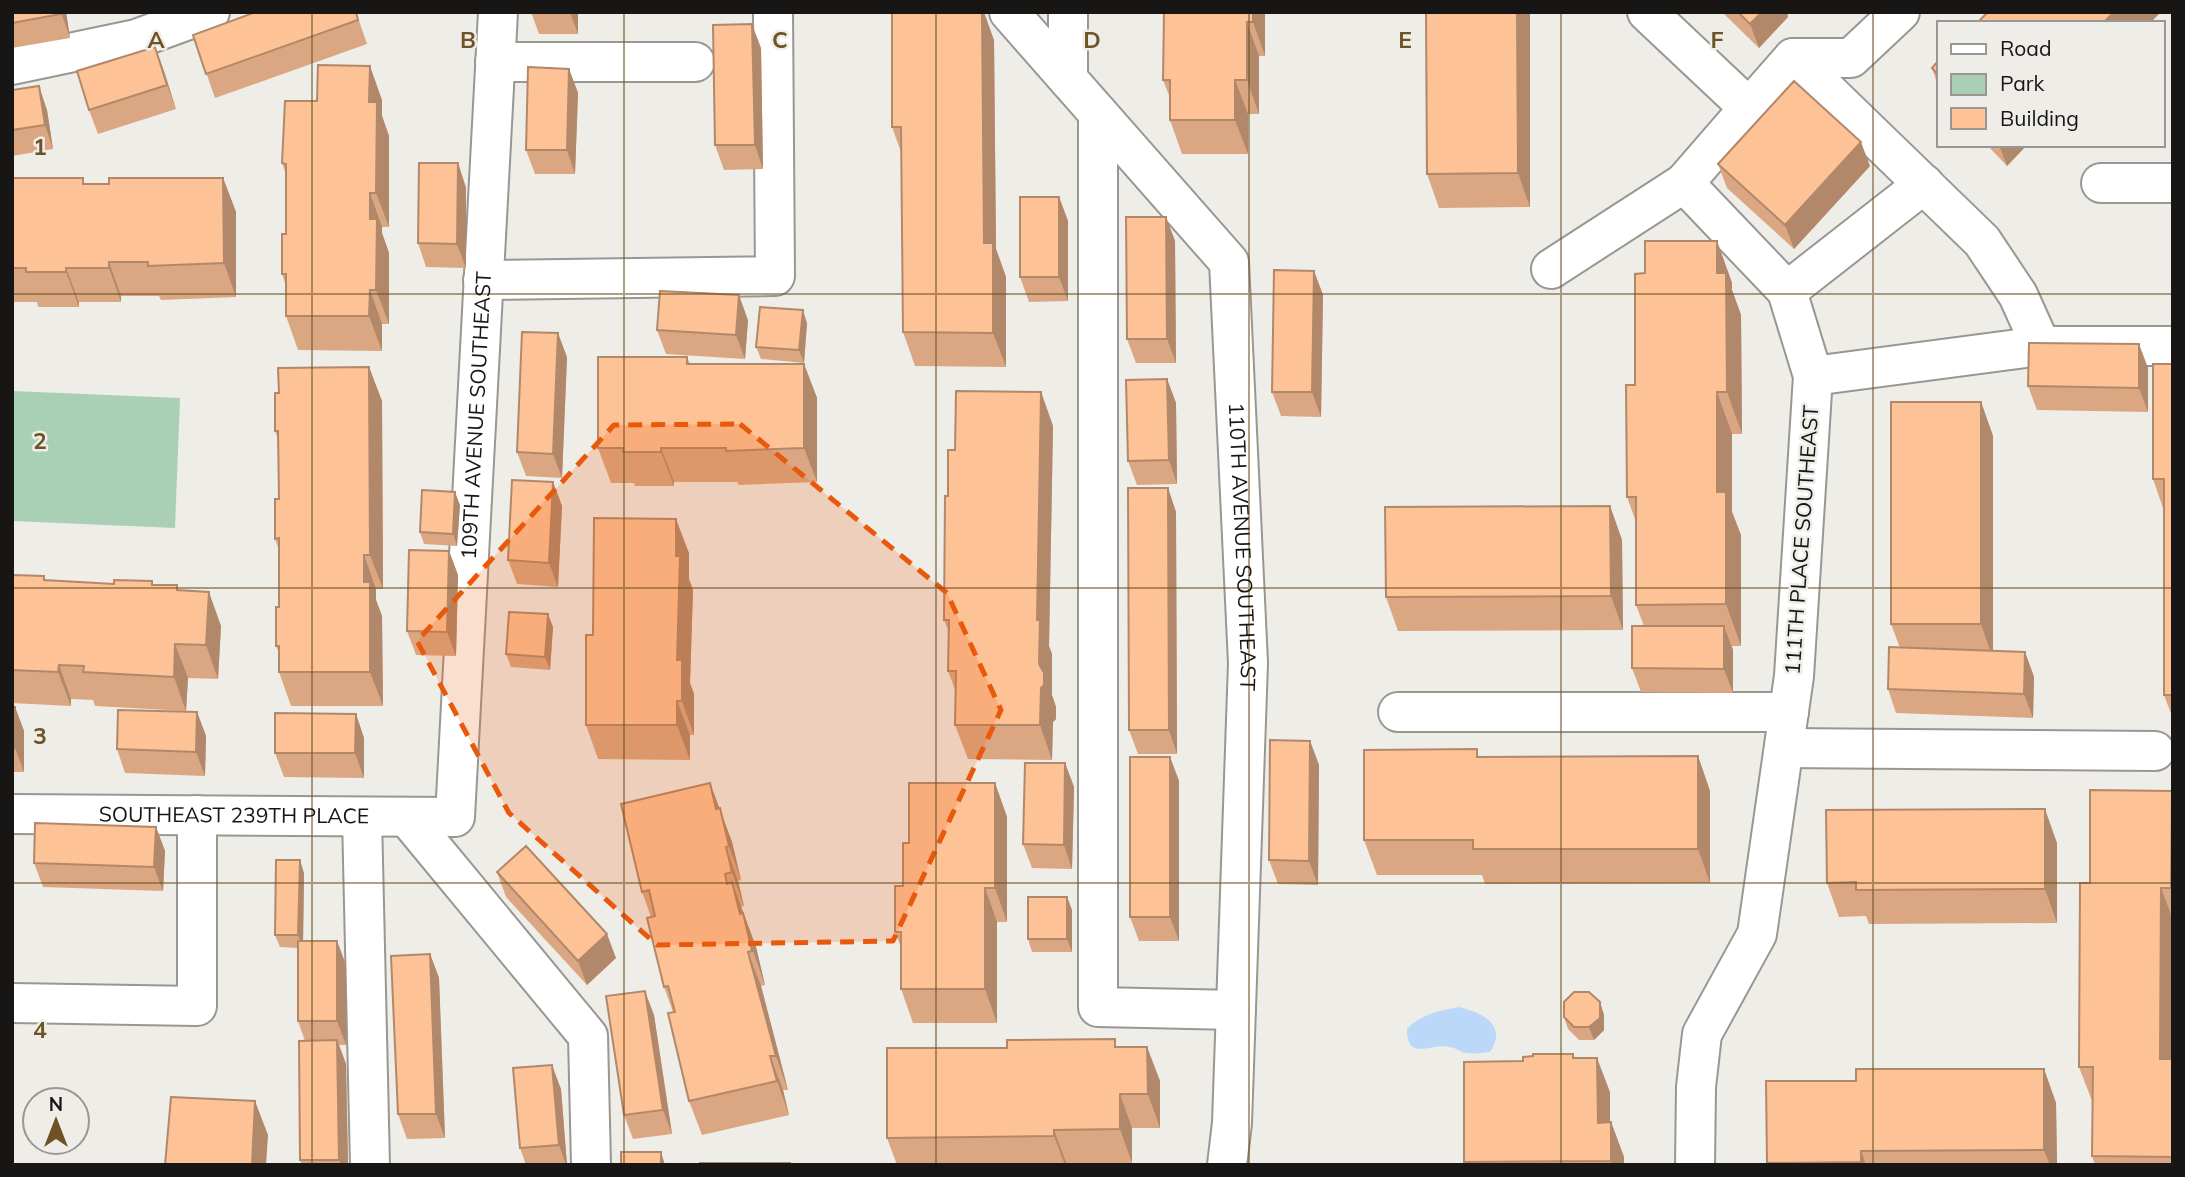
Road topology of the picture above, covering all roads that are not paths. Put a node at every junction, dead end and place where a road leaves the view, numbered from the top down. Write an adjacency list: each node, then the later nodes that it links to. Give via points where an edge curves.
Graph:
1 (210, 12): 11 (street, via 136,39)
2 (498, 12): 9 (street, 109TH AVENUE SOUTHEAST)
3 (773, 12): 20 (street, via 775,276)
4 (1009, 12): 12 (street, 110TH AVENUE SOUTHEAST)
5 (1068, 12): 12 (street)
6 (1647, 12): 13 (street)
7 (1900, 12): 8 (street, via 1851,58)
8 (1793, 58): 13 (street); 18 (street)
9 (495, 62): 10 (street); 20 (street, 109TH AVENUE SOUTHEAST)
10 (695, 62)
11 (12, 65)
12 (1068, 79): 14 (street, 110TH AVENUE SOUTHEAST)
13 (1749, 108): 15 (street)
14 (1098, 113): 34 (street, 110TH AVENUE SOUTHEAST, via 1229,262 1248,663); 34 (street, via 1098,1007)
15 (1684, 183): 19 (street); 21 (street, 111TH PLACE SOUTHEAST)
16 (2101, 183): 17 (street)
17 (2173, 183)
18 (1924, 184): 21 (street); 22 (street, via 1982,241 2018,295)
19 (1551, 269)
20 (484, 280): 32 (street, 109TH AVENUE SOUTHEAST)
21 (1787, 291): 24 (street, 111TH PLACE SOUTHEAST)
22 (2041, 346): 23 (street); 24 (street)
23 (2173, 346)
24 (1813, 376): 26 (street, 111TH PLACE SOUTHEAST)
25 (1398, 712): 26 (street)
26 (1787, 730): 27 (street); 38 (street, 111TH PLACE SOUTHEAST, via 1757,934 1702,1034)
27 (2155, 751)
28 (12, 814): 29 (street, SOUTHEAST 239TH PLACE)
29 (197, 815): 30 (street, SOUTHEAST 239TH PLACE); 33 (street, via 197,1006)
30 (362, 817): 31 (street, SOUTHEAST 239TH PLACE); 35 (street)
31 (407, 817): 32 (street, SOUTHEAST 239TH PLACE); 36 (street, via 588,1036)
32 (455, 817)
33 (12, 1003)
34 (1236, 1010): 37 (street, 110TH AVENUE SOUTHEAST)
35 (370, 1165)
36 (592, 1165)
37 (1227, 1165)
38 (1695, 1165)

